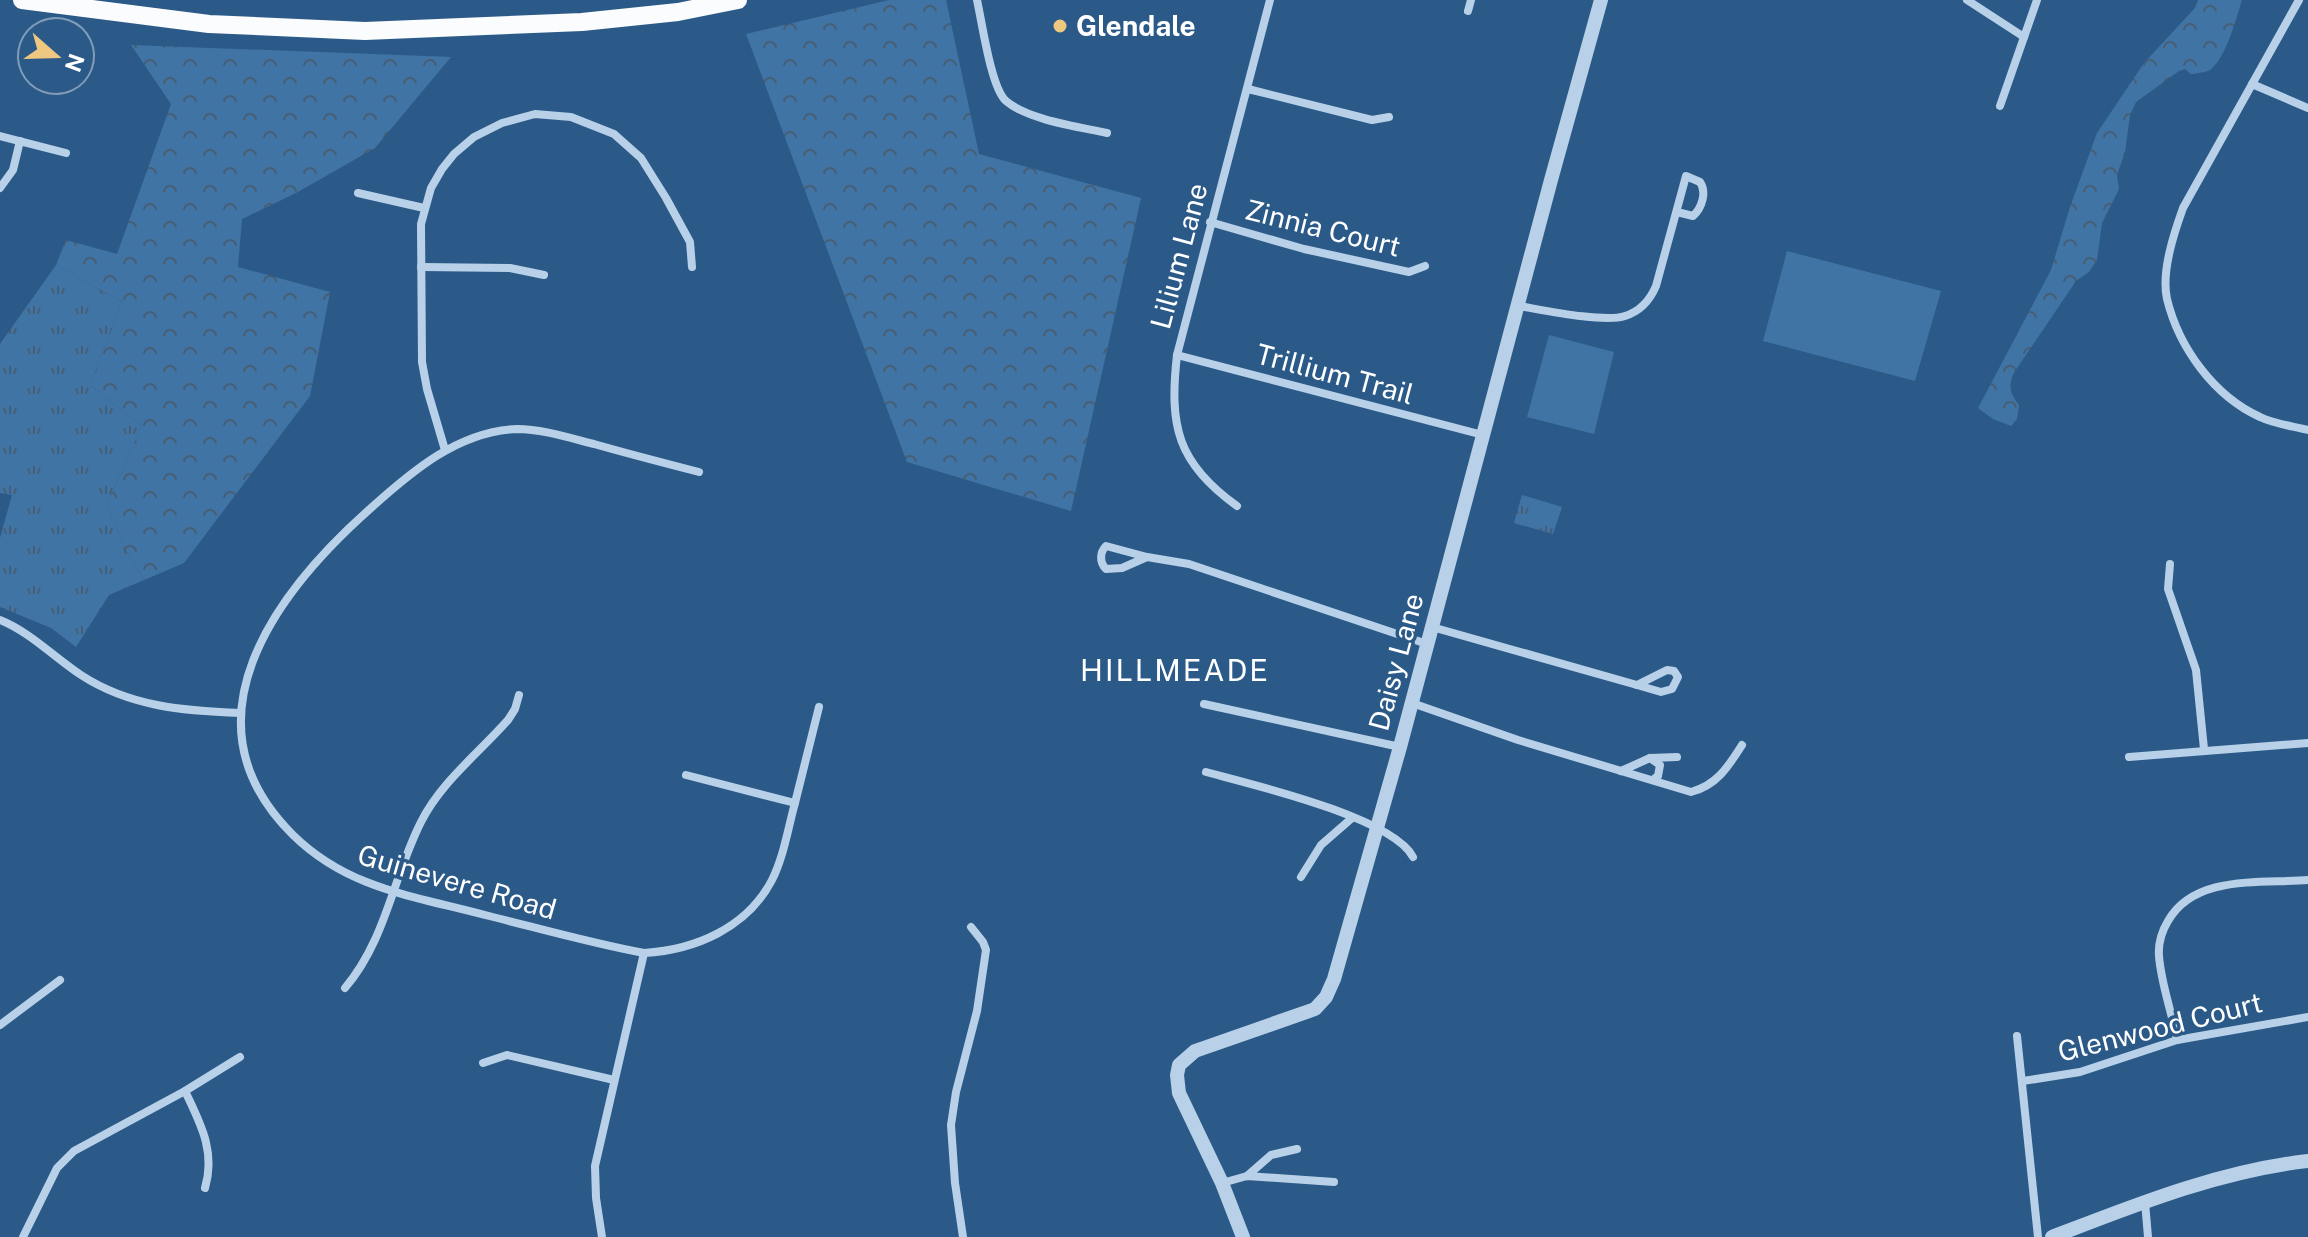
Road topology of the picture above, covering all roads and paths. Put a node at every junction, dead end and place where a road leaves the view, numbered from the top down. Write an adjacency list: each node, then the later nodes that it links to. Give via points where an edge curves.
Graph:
1 (22, 0): 2 (main road, via 209,24 338,31 582,22)
2 (738, 0)
3 (977, 0): 17 (street, via 996,85 1007,102 1036,116)
4 (1270, 0): 13 (street, Lilium Lane)
5 (1471, 0): 10 (street)
6 (1601, 0): 30 (street, Daisy Lane)
7 (1967, 0): 11 (street)
8 (2037, 0): 11 (street)
9 (2299, 0): 12 (street)
10 (1468, 11)
11 (2024, 37): 14 (street)
12 (2252, 84): 15 (street); 32 (street, via 2183,208 2170,243 2167,297 2189,353 2223,393 2261,418)
13 (1248, 89): 16 (street, via 1372,120); 25 (street, Lilium Lane)
14 (2000, 106)
15 (2308, 108)
16 (1389, 117)
17 (1107, 133)
18 (0, 136): 19 (street)
19 (20, 141): 20 (street); 21 (street, via 13,170)
20 (66, 153)
21 (0, 188)
22 (358, 193): 23 (street)
23 (424, 208): 27 (street); 28 (street, via 448,160 481,132 527,115 571,117 614,134 641,158 687,235)
24 (1677, 212): 24 (street, via 1686,176 1700,182 1704,192 1699,211 1693,216); 30 (street, via 1656,286 1638,310 1605,318)
25 (1210, 222): 26 (street, Zinnia Court, via 1409,272); 31 (street, Lilium Lane)
26 (1425, 266)
27 (421, 267): 29 (street, via 510,268); 34 (street, via 424,372)
28 (692, 267)
29 (544, 275)
30 (1519, 306): 33 (street, Daisy Lane)
31 (1177, 355): 33 (street, Trillium Trail); 36 (street, Lilium Lane, via 1175,418 1186,455 1213,488)
32 (2308, 430)
33 (1483, 435): 40 (street, Daisy Lane)
34 (445, 450): 35 (street, Guinevere Road, via 491,434 526,430); 47 (street, Guinevere Road, via 358,520 292,590 255,653)
35 (699, 472)
36 (1237, 506)
37 (1147, 557): 37 (street, via 1106,546 1101,559 1106,569); 41 (street, via 1189,564)
38 (2170, 564): 51 (street, via 2168,589 2196,670)
39 (0, 620): 47 (street, via 119,695 174,709)
40 (1432, 627): 41 (street, Daisy Lane); 42 (street)
41 (1427, 644): 44 (street, Daisy Lane)
42 (1637, 685)
43 (519, 695): 65 (street, via 508,720 428,809)
44 (1412, 703): 50 (street, Daisy Lane); 55 (street)
45 (1204, 704): 50 (street)
46 (819, 707): 59 (street, Guinevere Road)
47 (241, 713): 65 (street, Guinevere Road, via 253,779 281,821 328,864)
48 (2308, 743): 51 (street)
49 (1742, 745): 58 (street, via 1708,788 1691,792)
50 (1400, 747): 61 (street, Daisy Lane)
51 (2204, 749): 53 (street)
52 (1677, 757): 54 (street)
53 (2129, 757)
54 (1650, 758): 55 (street); 58 (street, via 1660,765)
55 (1621, 771): 58 (street)
56 (1206, 772): 60 (street)
57 (686, 775): 59 (street)
58 (1654, 779)
59 (795, 803): 67 (street, Guinevere Road, via 774,876 748,912 703,941)
60 (1352, 818): 61 (street); 63 (street, via 1321,845)
61 (1377, 829): 62 (street, via 1409,848); 83 (street, Daisy Lane, via 1340,964 1323,1002 1195,1051 1179,1065 1179,1093)
62 (1413, 857)
63 (1301, 877)
64 (2308, 880): 73 (street, via 2211,888 2190,895 2176,908 2164,928 2159,956)
65 (393, 892): 67 (street, Guinevere Road); 69 (street, via 371,953)
66 (971, 927): 88 (street, via 986,950 951,1125)
67 (644, 953): 76 (street)
68 (60, 980): 71 (street)
69 (345, 988)
70 (2308, 1017): 73 (street, Glenwood Court)
71 (0, 1025)
72 (2017, 1036): 77 (street)
73 (2177, 1040): 77 (street, Glenwood Court, via 2080,1072)
74 (240, 1057): 78 (street)
75 (483, 1063): 76 (street, via 515,1056)
76 (614, 1080): 87 (street, via 594,1172)
77 (2023, 1081): 90 (street)
78 (185, 1091): 84 (street, via 208,1148); 86 (street, via 69,1155 50,1180)
79 (1297, 1149): 81 (street, via 1271,1155)
80 (2308, 1161): 85 (street, via 2239,1174)
81 (1247, 1176): 82 (street); 83 (street)
82 (1334, 1182)
83 (1222, 1183): 89 (street, Daisy Lane)
84 (205, 1188)
85 (2145, 1202): 91 (street); 92 (street)
86 (23, 1237)
87 (602, 1237)
88 (963, 1237)
89 (1243, 1237)
90 (2038, 1237)
91 (2052, 1237)
92 (2148, 1237)

